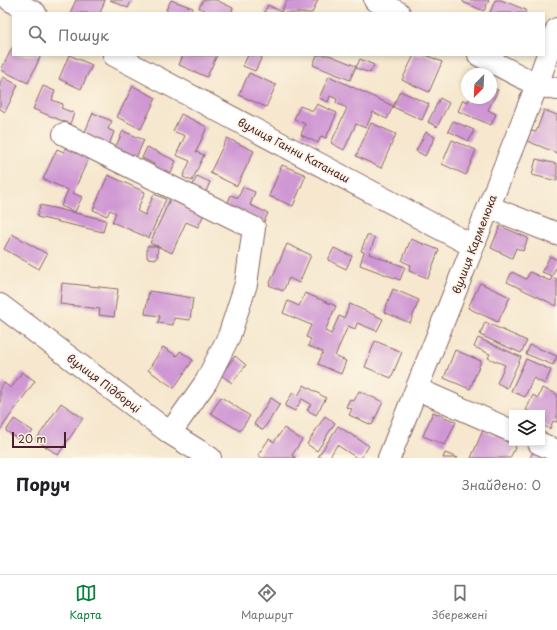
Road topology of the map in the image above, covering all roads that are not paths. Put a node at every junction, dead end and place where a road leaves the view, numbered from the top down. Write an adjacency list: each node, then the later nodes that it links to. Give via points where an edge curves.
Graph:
1 (10, 0): 3 (street)
2 (374, 0): 4 (street)
3 (33, 12)
4 (397, 12)
5 (557, 29): 8 (street, вулиця Кармелюка)
6 (116, 56): 12 (street, вулиця Ганни Катанаш)
7 (481, 56): 8 (street)
8 (547, 87): 10 (street, вулиця Кармелюка)
9 (64, 134): 16 (street, via 254,228 246,284 229,336 206,382)
10 (489, 207): 11 (street); 12 (street, вулиця Кармелюка)
11 (557, 234)
12 (473, 246): 14 (street, вулиця Кармелюка)
13 (0, 305): 16 (street, вулиця Підборці)
14 (417, 389): 15 (street); 20 (street, вулиця Кармелюка)
15 (509, 430)
16 (170, 433): 19 (street, вулиця Підборці)
17 (545, 446): 18 (street)
18 (557, 451)
19 (210, 458)
20 (390, 458)

